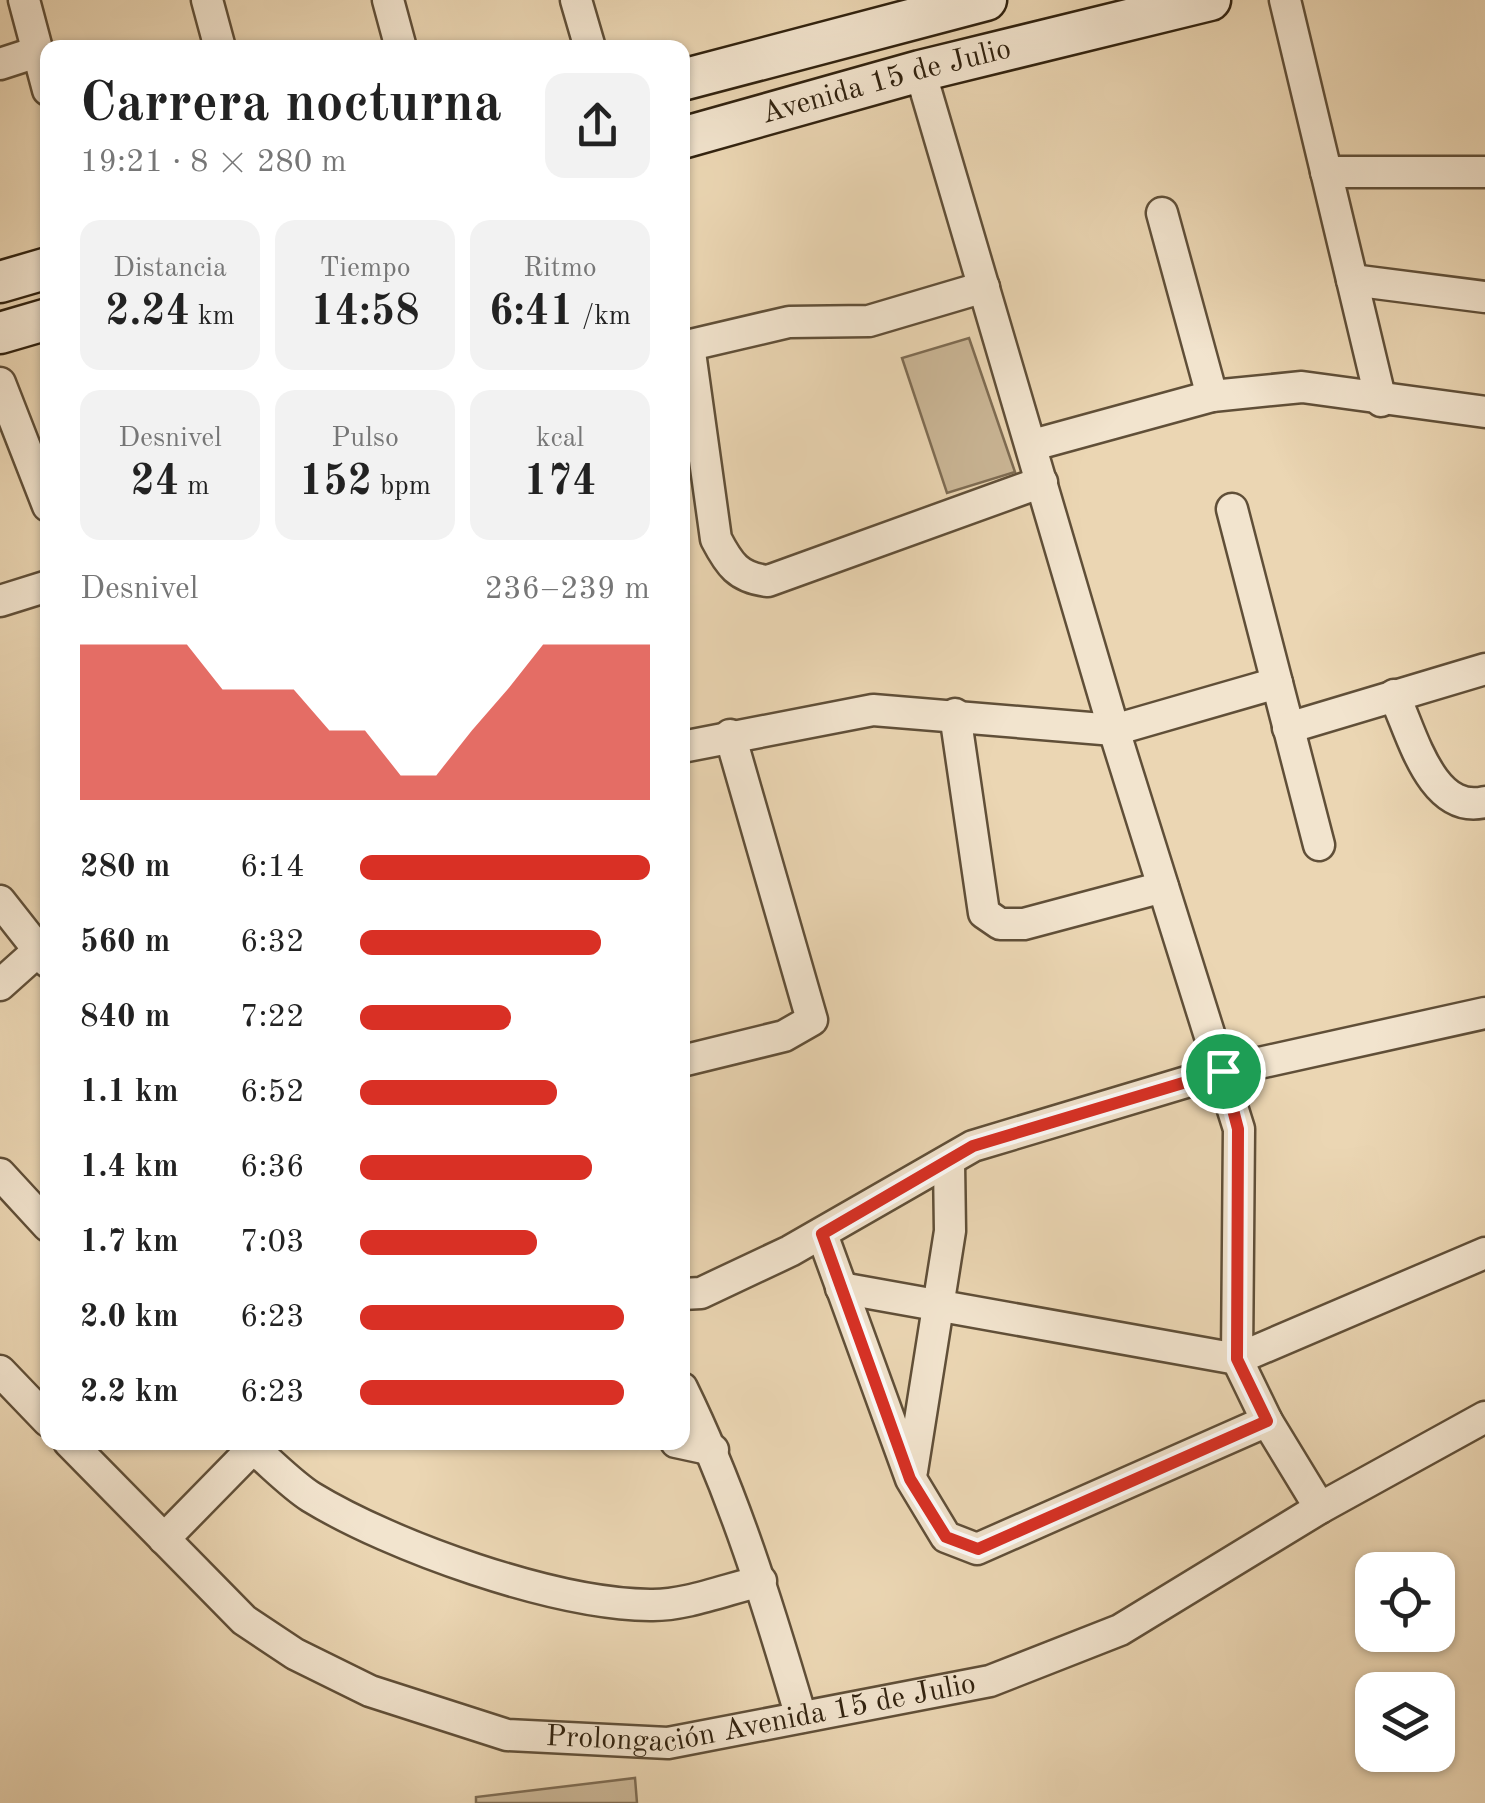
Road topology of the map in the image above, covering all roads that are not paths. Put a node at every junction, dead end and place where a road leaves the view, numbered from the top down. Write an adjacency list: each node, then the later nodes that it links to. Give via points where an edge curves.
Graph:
1 (24, 0): 11 (street)
2 (207, 0): 8 (street)
3 (388, 0): 9 (street)
4 (576, 0): 10 (street)
5 (986, 0): 15 (street, Avenida 15 de Julio)
6 (1285, 0): 17 (street)
7 (1196, 2): 14 (street, Avenida 15 de Julio)
8 (218, 40)
9 (399, 40)
10 (588, 40)
11 (37, 52): 12 (street); 13 (street)
12 (40, 62)
13 (0, 64)
14 (920, 71): 16 (street, Avenida 15 de Julio); 23 (street)
15 (690, 78)
16 (690, 136)
17 (1326, 172): 18 (street); 21 (street)
18 (1485, 172)
19 (1162, 212): 30 (street)
20 (40, 270): 22 (street)
21 (1352, 280): 24 (street); 31 (street)
22 (0, 282)
23 (984, 287): 27 (street, via 869,321 789,322); 33 (street)
24 (1485, 296)
25 (40, 321): 26 (street)
26 (0, 333)
27 (690, 345)
28 (690, 372): 34 (street, via 716,538 731,567 748,579 768,582)
29 (0, 383): 35 (street)
30 (1212, 396): 31 (street, via 1302,387); 33 (street)
31 (1382, 401): 32 (street)
32 (1485, 412)
33 (1034, 445): 34 (street)
34 (1042, 482): 44 (street)
35 (40, 486)
36 (1232, 509): 40 (street)
37 (40, 588): 38 (street)
38 (0, 601)
39 (1485, 670): 41 (street)
40 (1276, 683): 43 (street); 44 (street)
41 (1394, 695): 43 (street); 47 (street, via 1439,789 1471,805)
42 (954, 714): 44 (street); 45 (street, via 872,710); 49 (street, via 984,913 1000,924 1024,924)
43 (1288, 728): 48 (street)
44 (1114, 730): 49 (street)
45 (730, 734): 46 (street); 55 (street, via 812,1020 784,1036)
46 (690, 745)
47 (1485, 802)
48 (1319, 845)
49 (1163, 887): 56 (street)
50 (0, 901): 51 (street)
51 (40, 947)
52 (40, 955): 53 (street)
53 (0, 986)
54 (1485, 1012): 56 (street)
55 (690, 1060)
56 (1223, 1071): 57 (street, via 973,1146); 65 (street, via 1238,1129)
57 (949, 1163): 60 (street); 64 (street, via 950,1231)
58 (0, 1174): 59 (street)
59 (40, 1217)
60 (822, 1234): 62 (street); 63 (street)
61 (1485, 1253): 65 (street)
62 (841, 1288): 64 (street); 76 (street)
63 (690, 1294)
64 (936, 1304): 65 (street); 76 (street)
65 (1237, 1359): 70 (street)
66 (0, 1371): 68 (street)
67 (690, 1404): 75 (street)
68 (40, 1405)
69 (1485, 1417): 77 (street, Prolongación Avenida 15 de Julio)
70 (1267, 1421): 76 (street, via 978,1549 946,1537); 77 (street)
71 (690, 1445): 75 (street)
72 (77, 1450): 78 (street, Prolongación Avenida 15 de Julio)
73 (251, 1450): 78 (street)
74 (261, 1450): 79 (street, via 326,1504 422,1550 536,1585 653,1606)
75 (713, 1450): 79 (street)
76 (910, 1479)
77 (1320, 1508): 80 (street, Prolongación Avenida 15 de Julio, via 1120,1630 990,1681)
78 (164, 1539): 80 (street, Prolongación Avenida 15 de Julio, via 244,1620 295,1654 370,1690 492,1731 668,1742)
79 (761, 1581): 80 (street)
80 (801, 1717)

